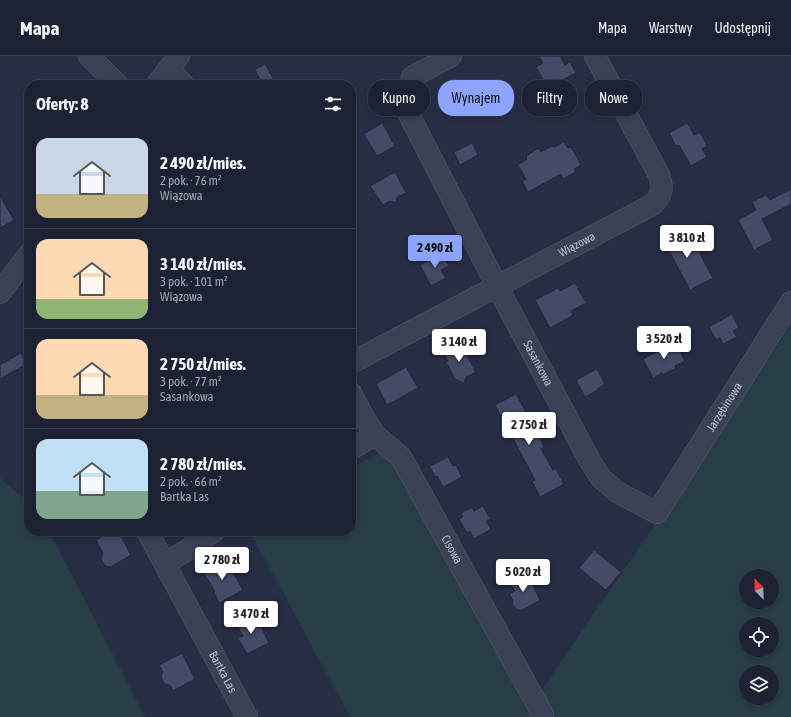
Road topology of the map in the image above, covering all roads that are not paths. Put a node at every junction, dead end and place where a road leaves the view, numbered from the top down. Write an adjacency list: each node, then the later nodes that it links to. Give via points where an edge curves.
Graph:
1 (89, 56): 5 (street)
2 (450, 56): 10 (street, Sasankowa, via 412,77 403,103)
3 (595, 56): 10 (street, Wiązowa, via 659,175 662,193 652,205)
4 (174, 62): 6 (street); 7 (street)
5 (113, 80)
6 (160, 80)
7 (182, 80)
8 (24, 259): 9 (street)
9 (4, 281)
10 (497, 286): 12 (street, Wiązowa); 16 (street, Sasankowa, via 601,478 617,492)
11 (791, 302): 16 (street, Jarzębinowa)
12 (356, 360)
13 (356, 403): 14 (street, Cisowa)
14 (375, 435): 15 (street); 20 (street, Cisowa, via 401,457)
15 (356, 446)
16 (657, 513)
17 (150, 536): 19 (street, Bartka Las)
18 (207, 536): 19 (street)
19 (164, 564): 21 (street, Bartka Las)
20 (542, 715)
21 (247, 717)

